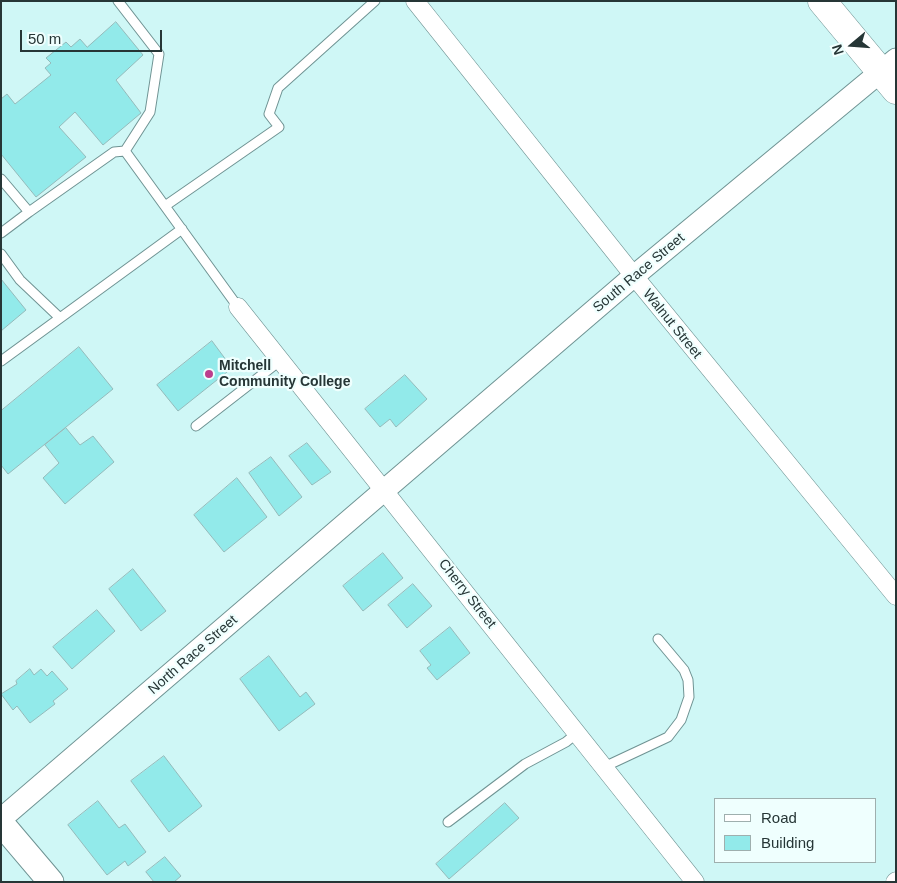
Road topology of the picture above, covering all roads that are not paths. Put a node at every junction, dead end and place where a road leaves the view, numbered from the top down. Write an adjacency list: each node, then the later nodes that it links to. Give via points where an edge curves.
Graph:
1 (118, 1): 6 (lane, via 159,54 150,112)
2 (375, 1): 8 (lane, via 278,88 269,114 278,127)
3 (415, 1): 13 (street, Walnut Street)
4 (822, 1): 5 (main road)
5 (891, 74): 13 (street, South Race Street)
6 (125, 151): 8 (lane); 9 (lane, via 114,152)
7 (1, 179): 9 (lane)
8 (164, 206): 10 (lane)
9 (29, 212): 11 (lane)
10 (182, 229): 14 (lane); 15 (lane)
11 (1, 234)
12 (1, 254): 15 (lane, via 20,280)
13 (634, 276): 19 (street, South Race Street); 20 (street, Walnut Street)
14 (238, 307): 16 (street, Cherry Street)
15 (60, 318): 17 (lane)
16 (281, 360): 18 (lane); 19 (street, Cherry Street)
17 (1, 361)
18 (196, 426)
19 (384, 490): 22 (street, Cherry Street); 24 (street, North Race Street)
20 (896, 596)
21 (658, 639): 23 (lane, via 684,670 688,680 690,697 681,720 668,737)
22 (577, 732): 23 (street, Cherry Street); 25 (lane, via 566,742 525,764)
23 (604, 767): 28 (street, Cherry Street)
24 (1, 819)
25 (448, 822)
26 (1, 823): 27 (main road)
27 (51, 882)
28 (696, 882)

